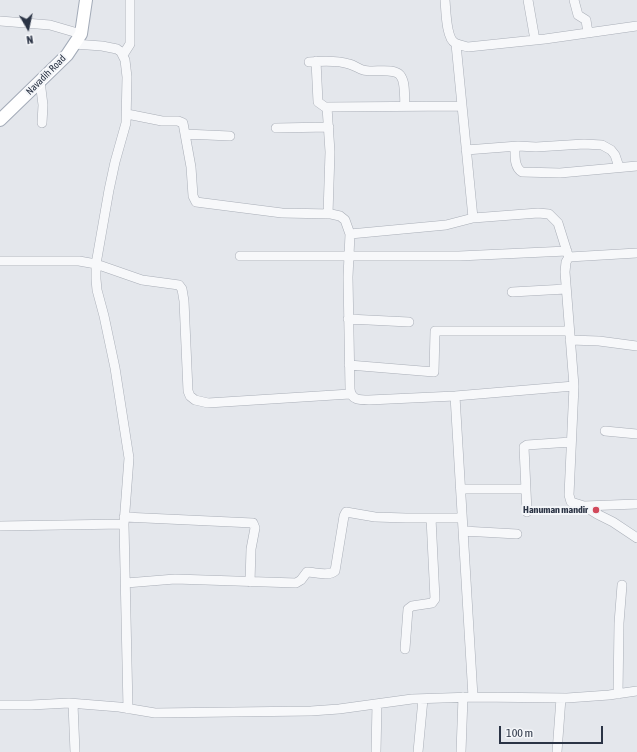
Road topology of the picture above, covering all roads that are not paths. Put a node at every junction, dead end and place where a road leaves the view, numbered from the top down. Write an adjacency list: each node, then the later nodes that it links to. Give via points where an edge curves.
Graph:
1 (86, 0): 9 (main road, Navadih Road)
2 (130, 0): 12 (street, via 130,44)
3 (445, 0): 11 (street, via 449,35)
4 (528, 0): 10 (street)
5 (574, 0): 8 (street, via 578,15 586,20)
6 (0, 21): 9 (street, via 50,25)
7 (637, 26): 8 (street)
8 (588, 33): 10 (street)
9 (78, 39): 12 (street, via 117,49); 13 (main road, Navadih Road, via 67,55)
10 (535, 40): 11 (street, via 468,47)
11 (456, 44): 15 (street)
12 (123, 55): 17 (street, via 128,77)
13 (40, 81): 18 (main road, Navadih Road); 19 (street)
14 (405, 106): 15 (street); 16 (street); 16 (street, via 403,82 398,73 363,70 349,63 313,62 318,102)
15 (462, 106): 25 (street)
16 (328, 107): 20 (street)
17 (127, 114): 22 (street, via 180,122); 36 (street, via 110,183)
18 (0, 120)
19 (42, 123)
20 (329, 127): 21 (street); 28 (street)
21 (276, 128)
22 (185, 134): 23 (street); 28 (street, via 193,196 196,202 282,213)
23 (230, 136)
24 (515, 147): 25 (street); 27 (street, via 602,145 607,146 615,155); 27 (street, via 516,166 522,172 560,173)
25 (466, 150): 29 (street)
26 (637, 166): 27 (street)
27 (619, 167)
28 (328, 214): 30 (street, via 340,216 345,220)
29 (473, 218): 30 (street, via 446,225); 32 (street, via 548,214 558,223)
30 (350, 234): 33 (street)
31 (637, 253): 32 (street)
32 (568, 254): 33 (street); 37 (street)
33 (349, 255): 34 (street); 39 (street)
34 (240, 256)
35 (0, 261): 36 (street, via 68,260)
36 (96, 264): 45 (street, via 142,280 179,285 182,289 188,391 195,400 229,402); 57 (street, via 97,290 115,368 127,439 129,458)
37 (566, 289): 38 (street); 41 (street)
38 (512, 292)
39 (348, 319): 40 (street); 43 (street)
40 (409, 322)
41 (570, 336): 42 (street); 43 (street, via 435,331 434,372); 44 (street)
42 (637, 346)
43 (349, 365): 45 (street)
44 (574, 386): 46 (street); 49 (street)
45 (350, 394): 46 (street, via 360,400)
46 (455, 396): 50 (street)
47 (605, 431): 48 (street)
48 (637, 434)
49 (571, 442): 51 (street, via 525,446); 53 (street, via 569,495 571,502)
50 (461, 489): 51 (street); 56 (street)
51 (526, 489): 54 (street)
52 (637, 504): 53 (street)
53 (584, 506): 61 (street)
54 (527, 512)
55 (431, 518): 56 (street); 62 (street, via 375,517 346,512 336,566 332,573 307,572 296,583); 65 (street, via 435,599 432,603 408,609)
56 (462, 518): 59 (street)
57 (124, 520): 58 (street); 62 (street, via 253,524 256,528 251,549); 63 (street)
58 (0, 526)
59 (463, 531): 60 (street); 69 (street)
60 (517, 534)
61 (637, 538)
62 (250, 582): 63 (street, via 175,579)
63 (126, 583): 75 (street)
64 (622, 585): 67 (street, via 618,623)
65 (405, 649)
66 (637, 691): 67 (street)
67 (618, 694): 70 (street)
68 (463, 697): 69 (street); 71 (street); 79 (street)
69 (473, 697): 70 (street)
70 (561, 698): 80 (street)
71 (423, 699): 73 (street); 78 (street)
72 (73, 704): 74 (street); 75 (street); 76 (street)
73 (377, 704): 75 (street, via 311,711 155,713); 77 (street)
74 (0, 705)
75 (128, 709)
76 (76, 752)
77 (376, 752)
78 (418, 752)
79 (461, 752)
80 (557, 752)

